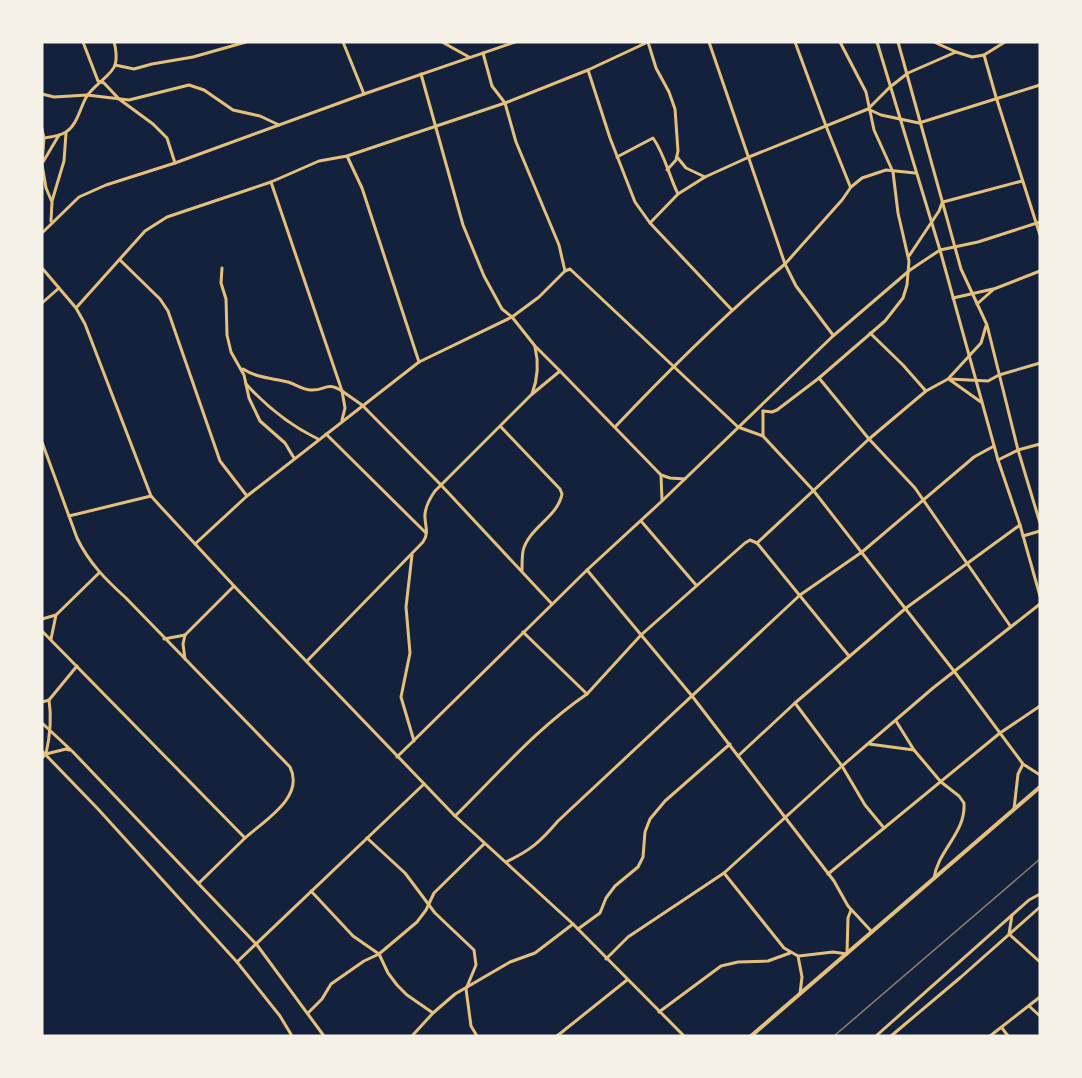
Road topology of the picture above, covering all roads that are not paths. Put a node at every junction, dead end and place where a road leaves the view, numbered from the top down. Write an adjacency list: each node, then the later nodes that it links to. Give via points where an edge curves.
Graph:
1 (83, 42): 24 (street)
2 (114, 42): 20 (street)
3 (246, 42): 20 (street, via 134,69)
4 (343, 42): 28 (street)
5 (442, 42): 19 (street)
6 (515, 42): 15 (street)
7 (648, 42): 21 (street); 45 (street, via 675,109)
8 (709, 42): 46 (street)
9 (795, 42): 38 (street)
10 (840, 42): 33 (street, via 866,92)
11 (877, 42): 26 (street)
12 (898, 42): 22 (street)
13 (934, 42): 16 (street)
14 (1005, 42): 18 (street)
15 (504, 44): 17 (street)
16 (956, 52): 18 (street, via 972,57); 22 (street)
17 (483, 53): 19 (street); 32 (street, via 492,86)
18 (984, 55): 30 (street)
19 (470, 58): 23 (street)
20 (115, 65): 24 (street, via 111,74)
21 (588, 70): 32 (street); 44 (street)
22 (908, 73): 26 (street); 35 (street)
23 (421, 74): 28 (street); 37 (street)
24 (98, 81): 29 (street); 31 (street)
25 (1040, 85): 30 (street)
26 (890, 87): 33 (street); 34 (street)
27 (42, 94): 29 (street)
28 (364, 94): 36 (street)
29 (87, 95): 31 (street); 40 (street)
30 (996, 98): 35 (street); 53 (street)
31 (119, 99): 36 (street, via 141,98 189,85 204,90 233,110 260,116); 47 (street, via 167,138)
32 (505, 103): 37 (street); 72 (street)
33 (868, 109): 34 (street); 38 (street); 50 (street)
34 (899, 117): 35 (street); 51 (street)
35 (919, 123): 58 (street)
36 (279, 126): 47 (street)
37 (434, 126): 43 (street); 83 (street, via 474,253 499,305)
38 (826, 126): 46 (street); 55 (street)
39 (42, 130): 42 (street)
40 (66, 133): 41 (street); 57 (street, via 64,161)
41 (59, 135): 42 (street); 48 (street)
42 (44, 138): 48 (street)
43 (347, 156): 54 (street, via 319,161); 89 (street, via 362,188)
44 (617, 157): 49 (street, via 653,138); 61 (street, via 635,202)
45 (676, 157): 49 (street); 52 (street, via 686,168)
46 (749, 157): 52 (street); 69 (street)
47 (175, 163): 59 (street, via 79,197)
48 (42, 164): 57 (street)
49 (667, 170): 56 (street)
50 (893, 171): 51 (street); 55 (street, via 871,174); 67 (street)
51 (915, 173): 62 (street)
52 (705, 177): 56 (street)
53 (1022, 181): 58 (street); 60 (street)
54 (271, 182): 68 (street, via 167,217 145,231); 99 (street)
55 (851, 187): 69 (street)
56 (678, 194): 61 (street)
57 (52, 202): 59 (street)
58 (943, 202): 62 (street); 65 (street)
59 (51, 222): 63 (street)
60 (1038, 222): 64 (street); 65 (street)
61 (650, 223): 82 (street)
62 (931, 223): 66 (street); 67 (street)
63 (42, 233)
64 (1040, 235)
65 (956, 248): 66 (street); 77 (street)
66 (940, 250): 73 (street); 78 (street)
67 (908, 257): 73 (street)
68 (120, 260): 81 (street); 124 (street, via 168,311 220,461)
69 (785, 264): 82 (street); 86 (street, via 796,286)
70 (222, 267): 92 (street, via 227,335)
71 (42, 268): 75 (street)
72 (565, 270): 83 (street); 91 (street, via 570,269)
73 (910, 270): 85 (street, via 903,298); 86 (street)
74 (1040, 271): 76 (street)
75 (59, 288): 79 (street); 81 (street)
76 (994, 289): 77 (street); 80 (street)
77 (972, 293): 78 (street); 80 (street)
78 (953, 298): 88 (street)
79 (42, 303)
80 (977, 304): 84 (street)
81 (76, 308): 123 (street, via 114,395)
82 (731, 309): 91 (street)
83 (512, 317): 87 (street); 89 (street)
84 (987, 325): 88 (street, via 981,343); 94 (street)
85 (870, 333): 95 (street); 100 (street)
86 (833, 336): 104 (street)
87 (534, 346): 93 (street); 101 (street, via 538,358)
88 (969, 357): 96 (street); 97 (street)
89 (419, 362): 103 (street)
90 (1040, 363): 94 (street)
91 (674, 365): 107 (street); 108 (street)
92 (241, 368): 98 (street); 99 (street, via 254,376 311,390 332,385)
93 (560, 371): 101 (street); 107 (street)
94 (999, 375): 97 (street, via 988,381); 116 (street)
95 (819, 378): 104 (street, via 777,410); 111 (street)
96 (948, 379): 97 (street); 100 (street); 102 (street)
97 (976, 381): 102 (street)
98 (246, 384): 112 (street, via 274,411); 117 (street, via 260,421 285,443)
99 (342, 391): 103 (street); 105 (street)
100 (926, 391): 111 (street)
101 (531, 395): 106 (street)
102 (982, 404): 115 (street)
103 (362, 405): 105 (street); 121 (street)
104 (762, 409): 108 (street); 110 (street)
105 (342, 421): 109 (street)
106 (500, 426): 121 (street); 139 (street, via 562,495 527,542)
107 (615, 427): 119 (street)
108 (738, 427): 110 (street); 120 (street)
109 (326, 433): 112 (street); 132 (street)
110 (763, 436): 122 (street)
111 (869, 439): 122 (street); 125 (street)
112 (318, 440): 117 (street)
113 (42, 442): 127 (street)
114 (1040, 444): 116 (street)
115 (994, 446): 118 (street); 125 (street, via 974,457)
116 (1018, 450): 118 (street); 129 (street)
117 (294, 458): 124 (street)
118 (998, 460): 130 (street)
119 (661, 475): 120 (street); 126 (street)
120 (685, 479): 126 (street)
121 (441, 485): 132 (street, via 425,511); 139 (street)
122 (813, 490): 134 (street); 136 (street)
123 (151, 496): 127 (street); 135 (street)
124 (248, 496): 135 (street)
125 (923, 499): 136 (street); 138 (street)
126 (662, 501): 128 (street)
127 (69, 516): 141 (street, via 83,550)
128 (641, 520): 140 (street); 142 (street)
129 (1040, 523)
130 (1020, 525): 133 (street); 138 (street)
131 (1040, 531): 133 (street)
132 (427, 534): 137 (street)
133 (1023, 536): 145 (street)
134 (757, 543): 142 (street, via 745,543); 144 (street)
135 (195, 544): 143 (street)
136 (862, 552): 144 (street); 148 (street)
137 (412, 554): 160 (street); 173 (street, via 406,607 410,653 401,697)
138 (967, 563): 148 (street); 151 (street)
139 (522, 570): 146 (street)
140 (587, 570): 146 (street); 155 (street)
141 (99, 573): 149 (street); 156 (street)
142 (696, 585): 155 (street)
143 (234, 586): 154 (street); 160 (street)
144 (800, 595): 158 (street); 164 (street)
145 (1040, 596)
146 (552, 604): 153 (street)
147 (1040, 604): 151 (street)
148 (906, 608): 158 (street); 162 (street)
149 (56, 615): 150 (street); 157 (street)
150 (42, 620)
151 (1011, 627): 162 (street)
152 (42, 631): 157 (street)
153 (523, 632): 163 (street); 173 (street)
154 (185, 635): 156 (street); 159 (street)
155 (641, 635): 163 (street); 164 (street)
156 (164, 639): 159 (street)
157 (51, 640): 161 (street)
158 (849, 656): 167 (street)
159 (185, 659): 192 (street, via 295,775 289,798)
160 (307, 661): 180 (street)
161 (77, 666): 165 (street); 192 (street)
162 (954, 671): 169 (street); 172 (street)
163 (587, 694): 189 (street, via 531,739)
164 (692, 696): 174 (street); 195 (street, via 533,848)
165 (49, 700): 166 (street); 171 (street)
166 (42, 702)
167 (795, 703): 179 (street); 183 (street)
168 (1040, 706): 172 (street)
169 (896, 720): 175 (street); 176 (street)
170 (43, 724): 171 (street)
171 (50, 731): 177 (street); 178 (street)
172 (1000, 733): 182 (street); 185 (street)
173 (414, 741): 180 (street)
174 (730, 744): 179 (street); 207 (street, via 650,819 638,867 615,886 600,914)
175 (869, 744): 176 (street); 183 (street)
176 (914, 750): 185 (street)
177 (73, 752): 178 (street, via 66,749); 199 (street)
178 (44, 753): 181 (street); 216 (street)
179 (738, 756): 190 (street)
180 (397, 757): 186 (street)
181 (42, 758)
182 (1023, 764): 184 (street); 188 (street)
183 (842, 766): 190 (street); 191 (street)
184 (1040, 775)
185 (941, 782): 191 (street); 198 (street, via 959,796 965,809 959,830 935,868)
186 (424, 784): 189 (street); 193 (street)
187 (1040, 787): 188 (street)
188 (1014, 809): 198 (street)
189 (455, 816): 194 (street)
190 (784, 818): 196 (street); 197 (street)
191 (884, 828): 197 (street)
192 (245, 838): 199 (street)
193 (367, 838): 200 (street); 202 (street, via 413,881)
194 (484, 844): 195 (street); 202 (street, via 434,893)
195 (506, 862): 206 (street)
196 (724, 873): 211 (street); 215 (street, via 628,937)
197 (828, 874): 204 (street)
198 (933, 879): 208 (street)
199 (198, 884): 210 (street)
200 (311, 891): 210 (street); 212 (street, via 353,936)
201 (1040, 894): 205 (street)
202 (428, 905): 212 (street, via 417,922); 219 (street, via 474,950 476,965)
203 (1040, 907): 209 (street)
204 (851, 910): 208 (street); 213 (street)
205 (1012, 915): 209 (street); 235 (street)
206 (573, 924): 207 (street); 219 (street, via 535,953 510,962)
207 (578, 929): 215 (street)
208 (873, 932): 213 (street)
209 (1009, 934): 217 (street); 236 (street)
210 (257, 945): 216 (street); 224 (street)
211 (792, 953): 214 (street); 223 (street, via 768,961 721,966)
212 (379, 954): 224 (street, via 331,984); 225 (street, via 397,985)
213 (847, 954): 214 (street); 220 (street)
214 (798, 956): 220 (street)
215 (606, 959): 218 (street)
216 (237, 962): 228 (street)
217 (1040, 962)
218 (627, 980): 223 (street); 232 (street)
219 (466, 989): 225 (street); 231 (street, via 471,1026)
220 (800, 995): 234 (street)
221 (1040, 997): 222 (street)
222 (1029, 1006): 226 (street); 227 (street)
223 (659, 1012): 233 (street)
224 (308, 1013): 229 (street)
225 (433, 1013): 230 (street)
226 (1040, 1016)
227 (1001, 1027): 237 (street); 238 (street)
228 (292, 1036)
229 (324, 1036)
230 (412, 1036)
231 (477, 1036)
232 (557, 1036)
233 (684, 1036)
234 (752, 1036)
235 (876, 1036)
236 (891, 1036)
237 (990, 1036)
238 (1008, 1036)

